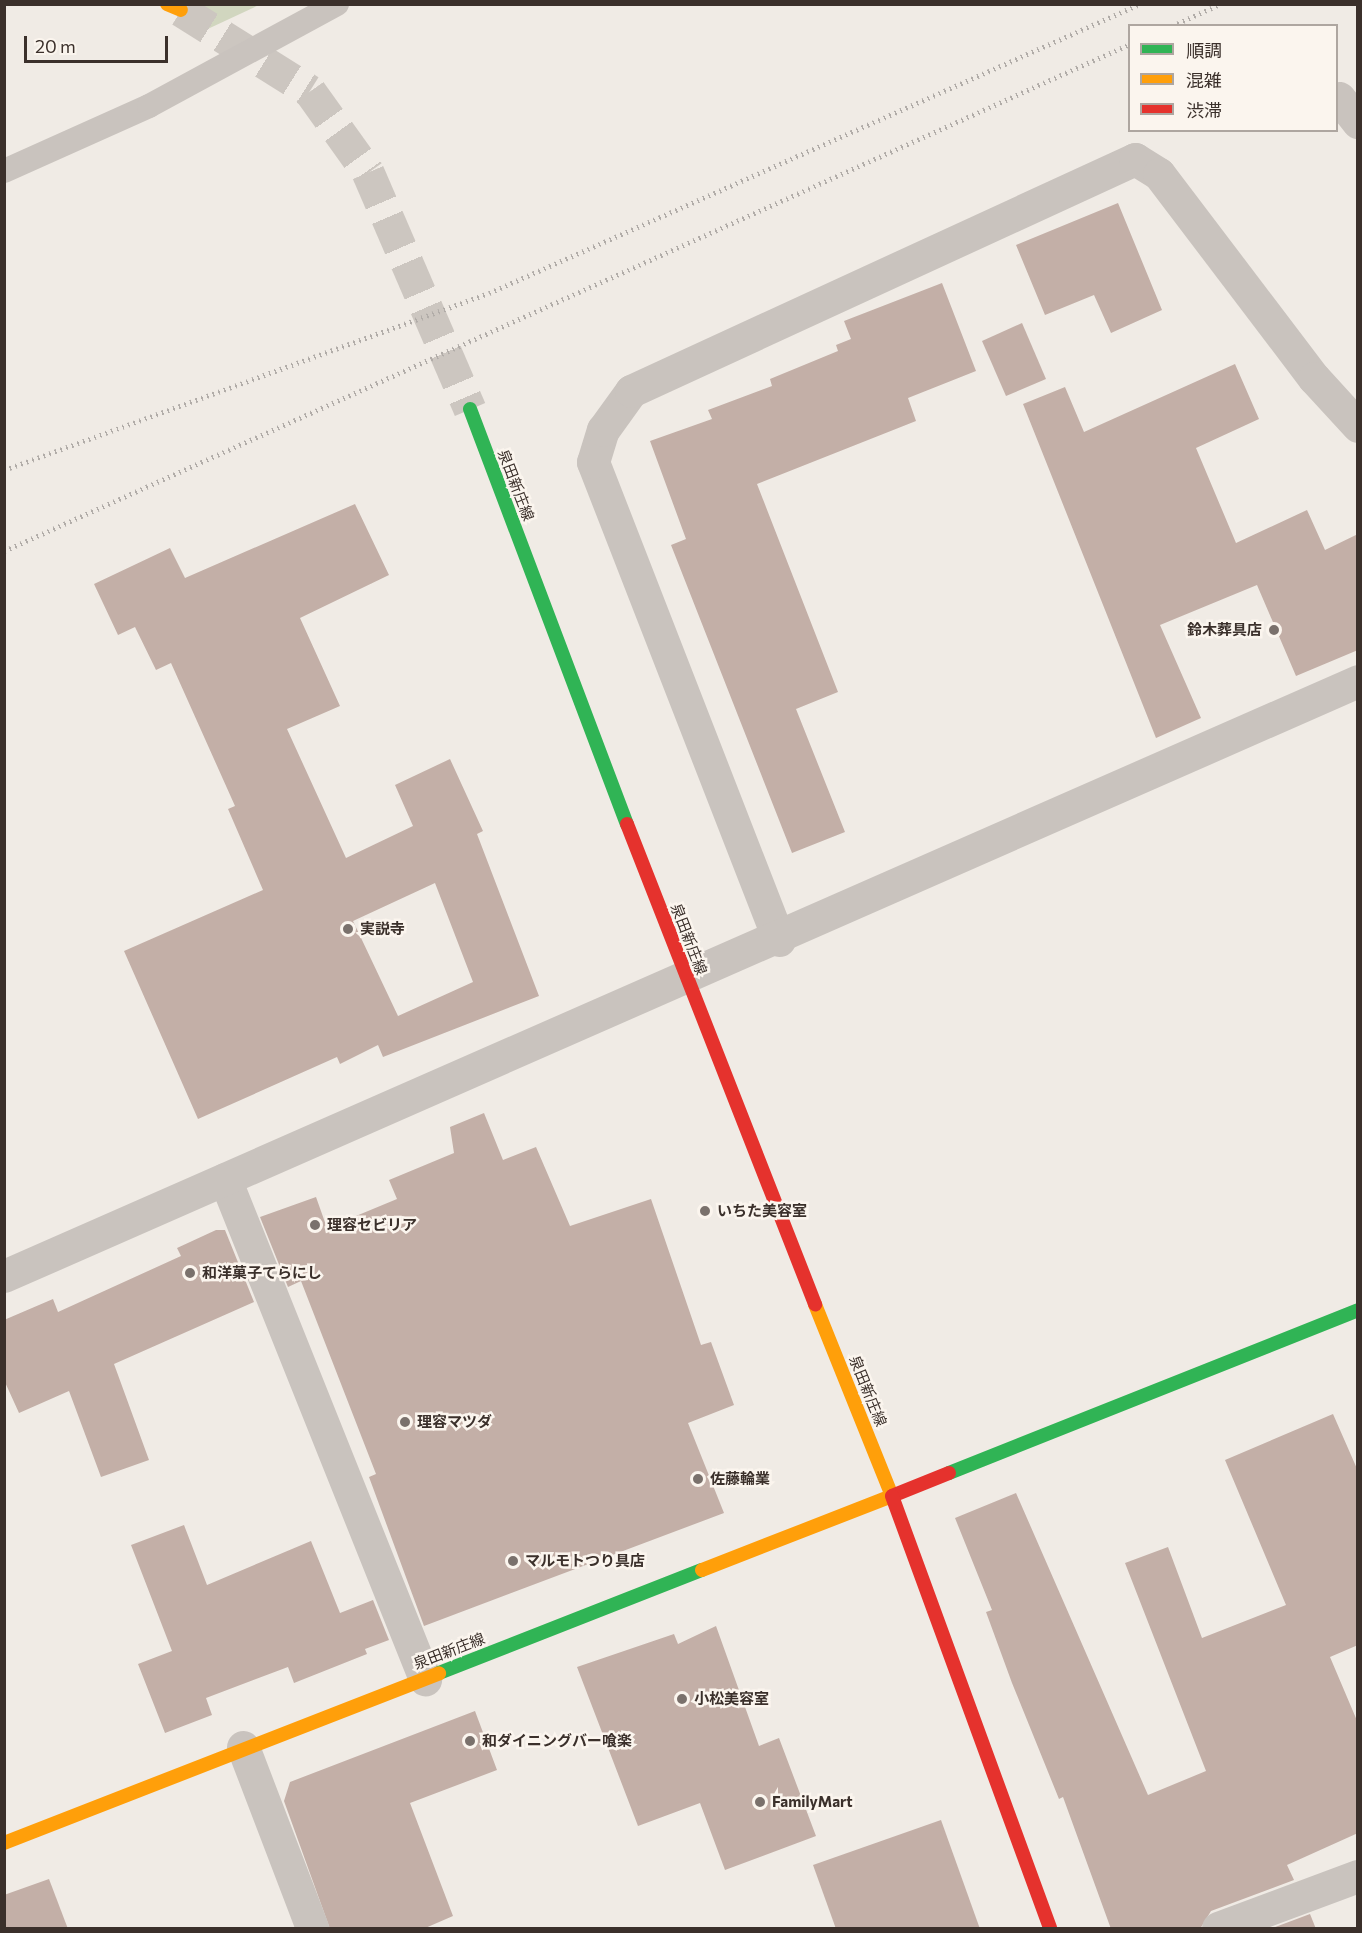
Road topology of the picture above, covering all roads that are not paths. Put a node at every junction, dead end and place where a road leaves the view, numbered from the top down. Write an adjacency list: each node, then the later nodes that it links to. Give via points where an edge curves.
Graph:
1 (167, 4): 3 (main road)
2 (337, 4): 4 (lane, via 149,106)
3 (181, 10)
4 (4, 171)
5 (470, 409): 9 (main road, 泉田新庄線)
6 (1358, 426): 8 (street, via 1314,378 1159,174 1135,159 631,391 603,430 593,462)
7 (1358, 681): 8 (street)
8 (779, 940): 9 (street)
9 (686, 979): 10 (street); 13 (main road, 泉田新庄線)
10 (225, 1179): 11 (street); 14 (street)
11 (4, 1276)
12 (1358, 1310): 13 (main road)
13 (892, 1496): 14 (main road, 泉田新庄線); 19 (main road)
14 (425, 1678): 15 (main road, 泉田新庄線)
15 (243, 1747): 16 (main road, 泉田新庄線); 18 (street)
16 (4, 1843)
17 (1358, 1876): 20 (street)
18 (312, 1929)
19 (1050, 1929)
20 (1218, 1929)

